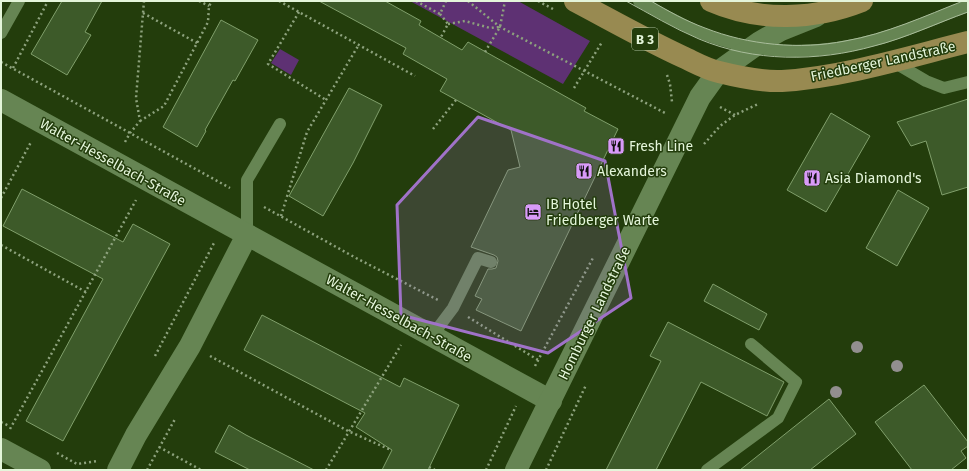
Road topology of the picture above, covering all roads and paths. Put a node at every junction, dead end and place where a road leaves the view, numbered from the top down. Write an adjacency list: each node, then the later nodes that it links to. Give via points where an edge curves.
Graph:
1 (19, 1): 23 (lane)
2 (48, 1): 33 (path)
3 (144, 1): 17 (path)
4 (199, 1): 15 (path)
5 (212, 1): 15 (path)
6 (279, 1): 18 (path)
7 (416, 1): 20 (path)
8 (446, 1): 20 (path)
9 (468, 1): 22 (path)
10 (505, 1): 22 (path)
11 (576, 1): 35 (main road, Friedberger Landstraße / B 3, via 660,47)
12 (639, 1): 29 (lane, Friedberger Landstraße, via 702,33)
13 (711, 1): 19 (main road, via 734,10 770,16 788,17)
14 (862, 1): 19 (main road)
15 (209, 6): 27 (path, via 208,22)
16 (968, 6): 29 (lane, Friedberger Landstraße, via 890,35 848,46 803,52)
17 (143, 12): 27 (path); 44 (path, via 136,98)
18 (299, 12): 28 (path); 40 (path, via 268,64)
19 (825, 12): 29 (street, Homburger Landstraße, via 781,30)
20 (440, 14): 21 (path)
21 (448, 24): 22 (path, via 465,21 490,28); 25 (path)
22 (500, 27): 30 (path); 34 (path)
23 (1, 33)
24 (605, 36): 34 (path)
25 (440, 38)
26 (968, 42): 31 (main road, Friedberger Landstraße / B 3)
27 (197, 43): 44 (path, via 164,106)
28 (358, 46): 36 (path); 40 (path)
29 (752, 47): 35 (street, Homburger Landstraße)
30 (485, 52)
31 (891, 61): 35 (main road, Friedberger Landstraße / B 3, via 852,71 780,81); 37 (lane, via 944,88)
32 (1, 62): 33 (path)
33 (13, 68): 48 (path)
34 (584, 70): 38 (path); 43 (path, via 669,115)
35 (718, 72): 72 (street, Homburger Landstraße, via 700,97)
36 (415, 76)
37 (968, 82)
38 (574, 88)
39 (1, 100): 45 (street, Walter-Hesselbach-Straße)
40 (326, 100): 56 (path, via 307,132)
41 (456, 100): 47 (path)
42 (759, 104): 49 (path, via 735,115 720,126)
43 (670, 112)
44 (140, 121): 48 (path)
45 (41, 122): 50 (street, Walter-Hesselbach-Straße); 52 (path)
46 (280, 124): 53 (lane, via 247,180)
47 (433, 129)
48 (130, 133): 50 (path); 53 (path)
49 (701, 148)
50 (115, 162): 51 (street, Walter-Hesselbach-Straße)
51 (147, 180): 54 (path); 57 (street, Walter-Hesselbach-Straße)
52 (1, 198)
53 (248, 198): 56 (path); 57 (lane)
54 (136, 201): 55 (path); 62 (path)
55 (142, 204)
56 (281, 216): 63 (path)
57 (247, 234): 64 (street, Walter-Hesselbach-Straße); 78 (street, via 190,346)
58 (208, 239): 69 (path, via 215,243)
59 (1, 245): 62 (path)
60 (594, 255): 68 (path)
61 (491, 262): 63 (lane, via 478,258)
62 (86, 292): 75 (path)
63 (453, 308): 64 (lane); 68 (path)
64 (432, 336): 71 (street, Walter-Hesselbach-Straße)
65 (395, 341): 77 (path, via 402,344)
66 (751, 344): 93 (lane, via 796,382 778,418)
67 (212, 349): 77 (path, via 208,356)
68 (538, 360): 71 (path)
69 (152, 362)
70 (587, 383): 92 (path)
71 (526, 387): 72 (street, Walter-Hesselbach-Straße); 90 (path)
72 (551, 401): 91 (street, Homburger Landstraße)
73 (177, 415): 80 (path)
74 (1, 422): 75 (path)
75 (11, 427): 76 (path); 79 (path)
76 (17, 431)
77 (348, 431): 82 (path); 88 (path)
78 (136, 435): 80 (path); 83 (street)
79 (4, 441): 85 (street)
80 (160, 448): 86 (path); 87 (path)
81 (50, 449): 83 (path, via 77,464)
82 (391, 450)
83 (109, 465)
84 (429, 467): 89 (path)
85 (40, 470)
86 (147, 470)
87 (200, 470)
88 (326, 470)
89 (435, 470)
90 (486, 470)
91 (516, 470)
92 (546, 470)
93 (707, 470)

